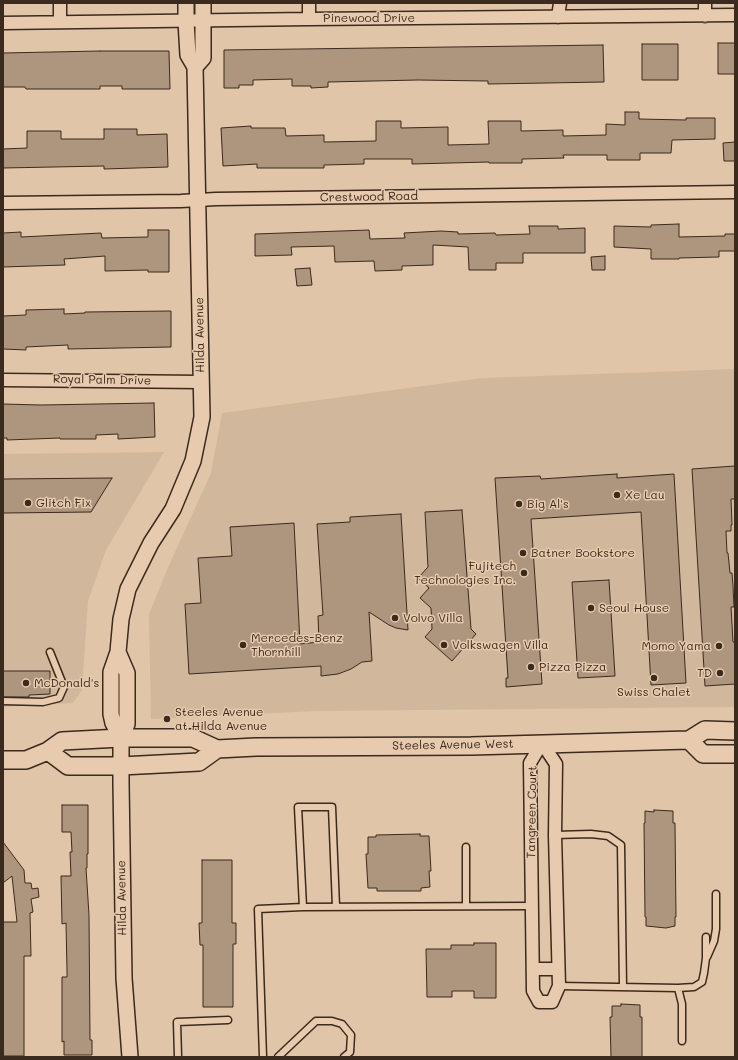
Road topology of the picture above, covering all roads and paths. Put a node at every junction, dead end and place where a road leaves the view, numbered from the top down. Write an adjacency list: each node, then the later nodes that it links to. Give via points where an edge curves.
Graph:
1 (60, 3): 13 (street)
2 (186, 3): 11 (street, Hilda Avenue)
3 (203, 3): 12 (street)
4 (309, 3): 10 (street)
5 (560, 3): 9 (street)
6 (705, 3): 8 (street)
7 (735, 15): 8 (street, Pinewood Drive)
8 (705, 16): 9 (street, Pinewood Drive)
9 (558, 17): 10 (street, Pinewood Drive)
10 (310, 19): 12 (street, Pinewood Drive)
11 (186, 21): 12 (street, Pinewood Drive); 13 (street, Pinewood Drive); 15 (street, Hilda Avenue, via 188,55)
12 (203, 21): 15 (street, via 204,58)
13 (60, 22): 14 (street, Pinewood Drive)
14 (3, 23)
15 (195, 67): 17 (street, Hilda Avenue)
16 (735, 192): 17 (street, Crestwood Road)
17 (198, 200): 18 (street, Crestwood Road); 20 (street, Hilda Avenue)
18 (3, 203)
19 (3, 380): 20 (street, Royal Palm Drive)
20 (201, 382): 24 (street, Hilda Avenue, via 202,417 193,461 173,508 151,543 128,589 121,619 118,652 111,672 111,714)
21 (50, 652): 22 (lane, via 64,687 59,698 43,702)
22 (3, 700)
23 (735, 731): 25 (main road, Steeles Avenue West, via 705,730)
24 (121, 738): 27 (main road, Steeles Avenue West, via 193,738); 28 (main road, Steeles Avenue West, via 62,741); 31 (street, Hilda Avenue)
25 (689, 740): 26 (main road, Steeles Avenue West); 29 (main road, via 703,754)
26 (542, 743): 27 (main road, Steeles Avenue West, via 471,746 271,746); 32 (street, Tangreen Court, via 556,764); 36 (street, Tangreen Court, via 530,763)
27 (217, 749): 31 (main road, via 199,762)
28 (48, 751): 30 (main road, Steeles Avenue West, via 26,760); 31 (main road, via 68,766)
29 (735, 754)
30 (3, 760)
31 (121, 766): 48 (street, Hilda Avenue, via 124,978)
32 (555, 835): 42 (street, Tangreen Court); 44 (lane, via 608,836 621,846)
33 (466, 846): 35 (lane)
34 (716, 894): 40 (lane, via 716,929 714,941)
35 (466, 906): 36 (lane); 37 (lane)
36 (532, 906): 41 (street, Tangreen Court)
37 (336, 907): 38 (lane); 38 (lane, via 332,807 298,807)
38 (303, 908): 50 (lane, via 258,909)
39 (706, 937): 40 (lane)
40 (706, 958): 45 (lane, via 702,982 694,987)
41 (533, 969): 42 (street); 43 (street, Tangreen Court, via 533,991 539,1002 552,1002)
42 (558, 969): 43 (street, Tangreen Court)
43 (558, 986): 44 (lane)
44 (623, 987): 45 (lane)
45 (678, 988): 47 (lane, via 682,1004)
46 (228, 1020): 49 (lane, via 177,1022)
47 (682, 1041)
48 (130, 1057)
49 (178, 1057)
50 (263, 1057)
51 (278, 1057): 52 (lane, via 316,1021 332,1021 342,1024 351,1035 350,1052)
52 (344, 1057)

